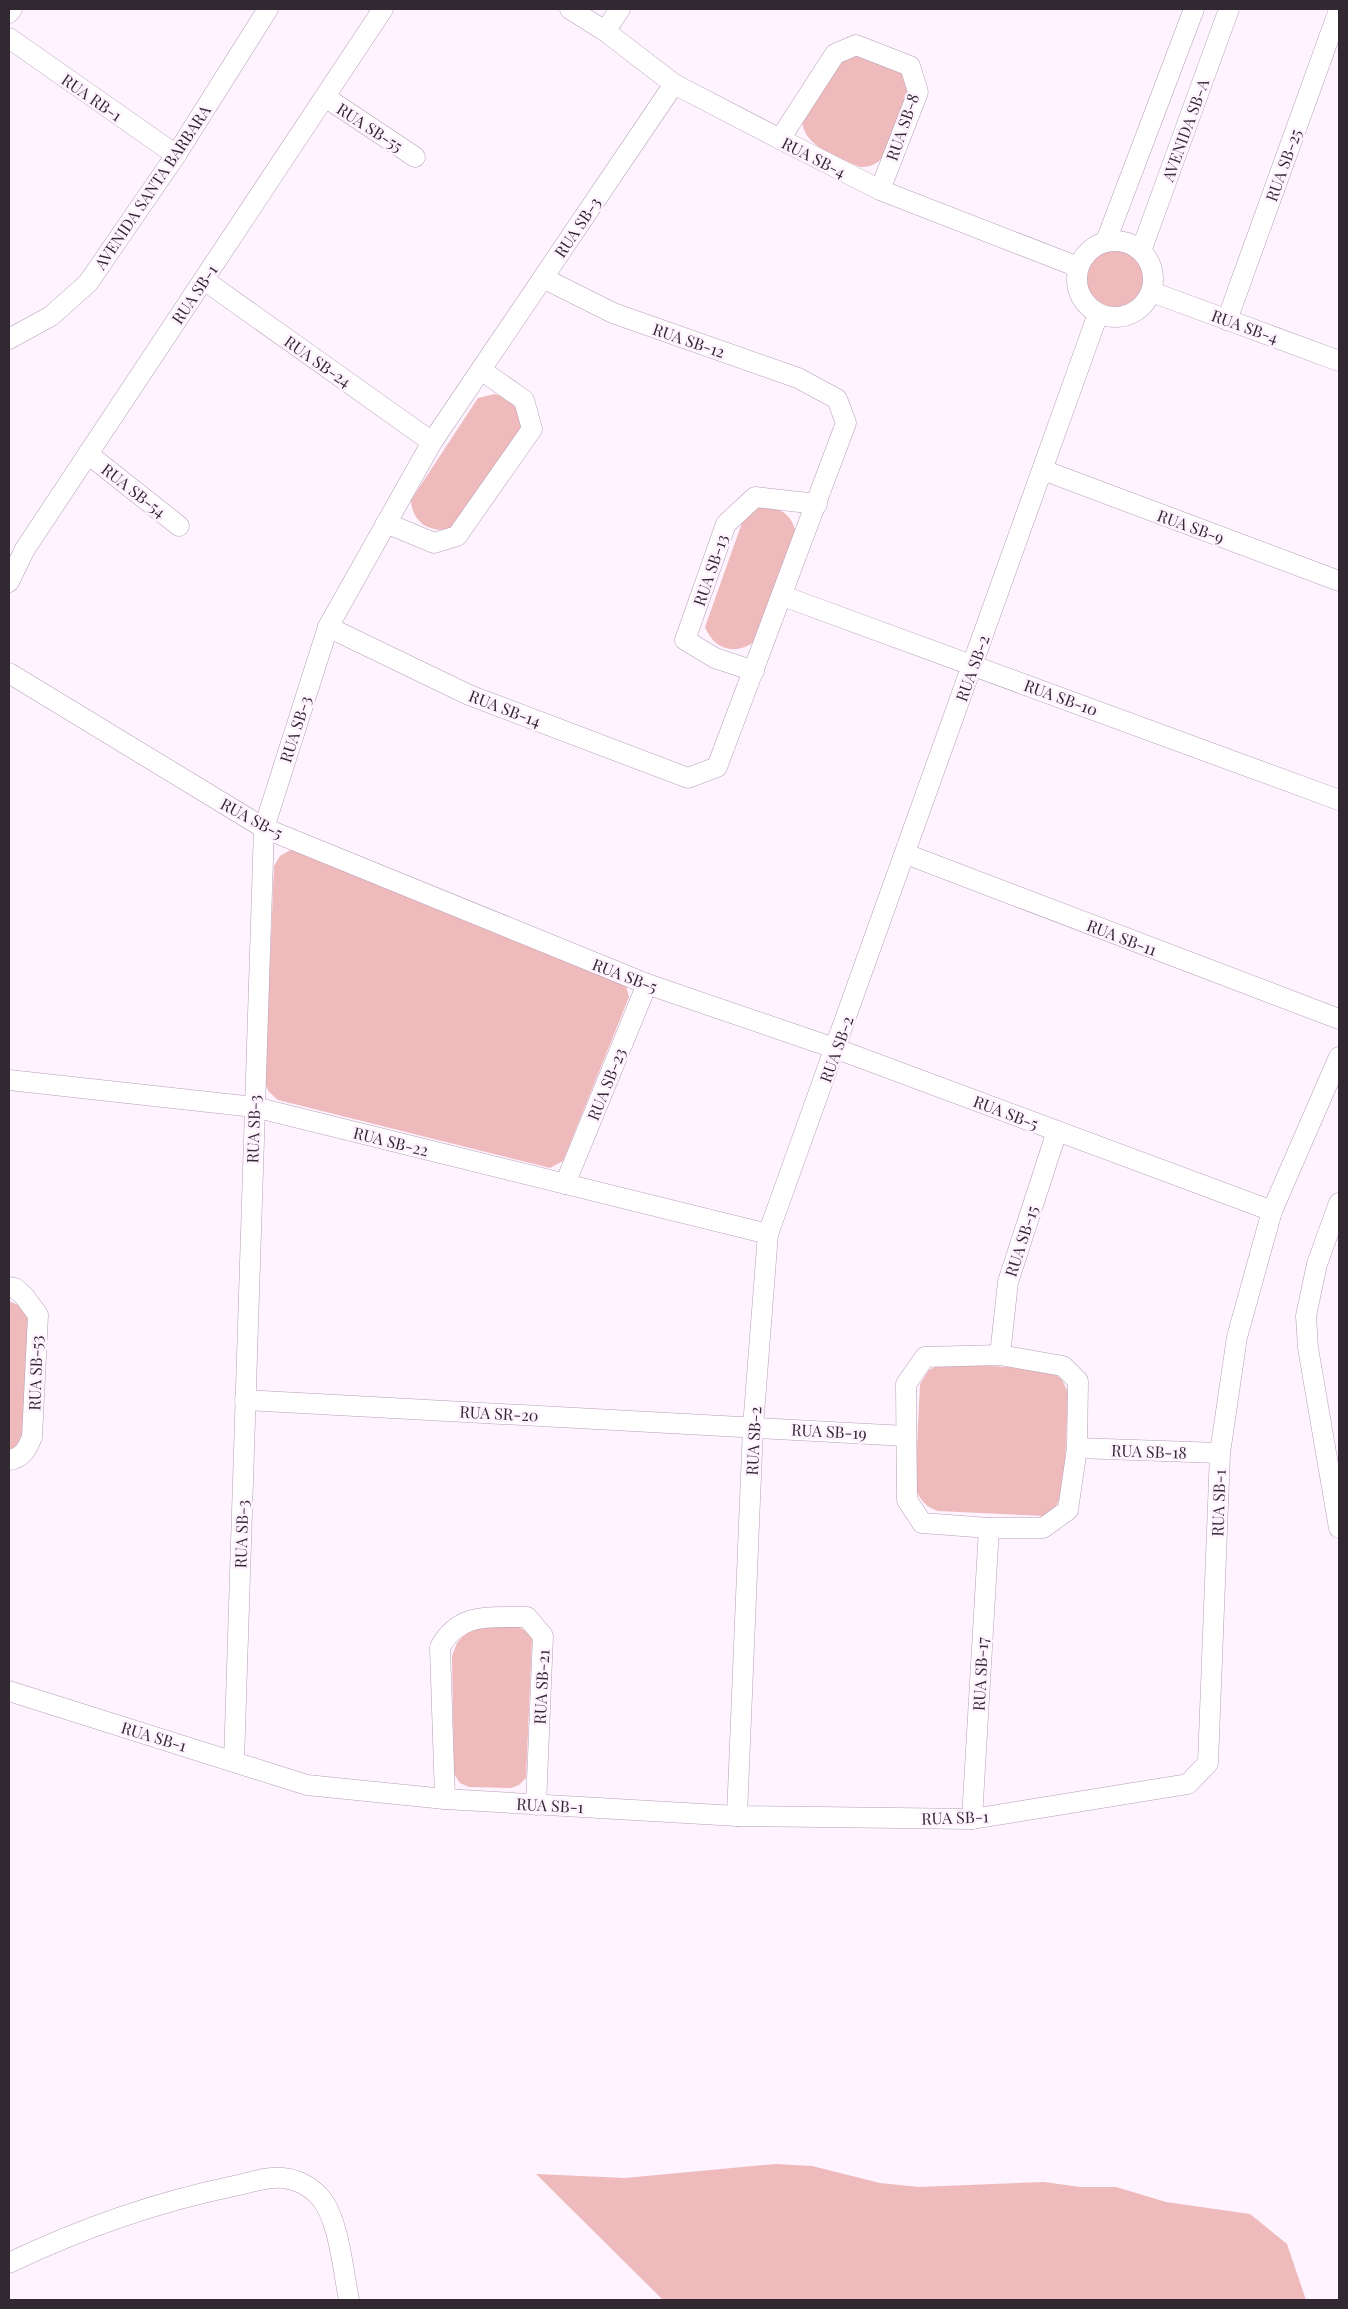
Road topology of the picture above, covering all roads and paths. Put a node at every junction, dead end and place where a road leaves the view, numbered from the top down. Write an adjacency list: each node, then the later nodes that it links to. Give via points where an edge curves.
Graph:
1 (12, 9): 9 (street)
2 (268, 9): 15 (street, AVENIDA SANTA BARBARA)
3 (383, 9): 13 (street, RUA SB-1)
4 (570, 9): 10 (street, RUA SB-4)
5 (620, 9): 10 (street)
6 (1194, 9): 18 (street, AVENIDA SB-A)
7 (1229, 9): 19 (street, AVENIDA SB-A)
8 (1339, 10): 25 (street, RUA SB-25)
9 (9, 13)
10 (605, 31): 12 (street, RUA SB-4)
11 (9, 38): 15 (street, RUA RB-1)
12 (674, 84): 14 (street, RUA SB-4); 21 (street, RUA SB-3)
13 (325, 97): 16 (street, RUA SB-55); 22 (street, RUA SB-1)
14 (780, 140): 17 (street, RUA SB-4); 17 (street, RUA SB-8, via 835,54 856,45 910,66 918,92)
15 (176, 155): 26 (street, AVENIDA SANTA BARBARA, via 88,283 51,316)
16 (415, 157)
17 (880, 190): 20 (street, RUA SB-4)
18 (1106, 242): 19 (street, via 1130,244); 20 (street, via 1094,247)
19 (1141, 251): 23 (street, via 1152,270)
20 (1078, 267): 24 (street, via 1078,289)
21 (543, 278): 28 (street, RUA SB-3); 32 (street, RUA SB-12, via 613,313 798,378 837,399 846,423)
22 (204, 280): 29 (street, RUA SB-24); 30 (street, RUA SB-1)
23 (1152, 292): 24 (street, via 1136,312 1124,317); 25 (street, RUA SB-4)
24 (1098, 314): 31 (street, RUA SB-2)
25 (1227, 320): 27 (street, RUA SB-4)
26 (9, 339)
27 (1339, 361)
28 (481, 370): 29 (street, RUA SB-3); 33 (street, via 524,400 532,429 457,536 434,544)
29 (432, 442): 33 (street, RUA SB-3)
30 (88, 454): 34 (street, RUA SB-54); 36 (street, RUA SB-1, via 25,549)
31 (1042, 470): 35 (street, RUA SB-9); 39 (street, RUA SB-2)
32 (817, 504): 37 (street); 40 (street, RUA SB-13, via 755,497 726,524 685,640 715,658)
33 (386, 524): 38 (street, RUA SB-3)
34 (179, 526)
35 (1339, 581)
36 (9, 582)
37 (783, 596): 39 (street, RUA SB-10); 40 (street)
38 (328, 627): 40 (street, RUA SB-14, via 470,695 688,778 716,767); 43 (street, RUA SB-3)
39 (974, 664): 42 (street, RUA SB-10); 44 (street, RUA SB-2)
40 (754, 671)
41 (9, 673): 43 (street, RUA SB-5)
42 (1339, 800)
43 (264, 828): 45 (street, RUA SB-5); 50 (street, RUA SB-3)
44 (906, 854): 46 (street, RUA SB-11); 47 (street, RUA SB-2)
45 (646, 984): 47 (street, RUA SB-5); 52 (street, RUA SB-23)
46 (1339, 1019)
47 (836, 1048): 51 (street, RUA SB-5); 55 (street, RUA SB-2)
48 (1339, 1056): 54 (street, RUA SB-1)
49 (9, 1080): 50 (street, RUA SB-22)
50 (254, 1107): 52 (street, RUA SB-22); 58 (street, RUA SB-3)
51 (1057, 1131): 54 (street, RUA SB-5); 57 (street, RUA SB-15, via 1008,1282)
52 (565, 1184): 55 (street, RUA SB-22)
53 (1339, 1203): 65 (street, via 1317,1264 1306,1316 1308,1348)
54 (1272, 1211): 62 (street, RUA SB-1, via 1237,1337)
55 (768, 1234): 59 (street, RUA SB-2)
56 (9, 1287): 63 (street, RUA SB-53, via 24,1296 38,1316 32,1437 26,1452)
57 (1000, 1355): 60 (street, via 925,1357 906,1384); 61 (street, via 1063,1366 1078,1381)
58 (245, 1400): 59 (street, RUA SR-20); 67 (street, RUA SB-3)
59 (753, 1427): 60 (street, RUA SB-19); 70 (street, RUA SB-2)
60 (906, 1436): 64 (street, via 907,1500 922,1523)
61 (1077, 1448): 62 (street, RUA SB-18); 64 (street, via 1068,1510 1043,1528)
62 (1220, 1453): 71 (street, RUA SB-1, via 1208,1763 1188,1784)
63 (9, 1460)
64 (988, 1528): 71 (street, RUA SB-17)
65 (1339, 1528)
66 (9, 1691): 67 (street, RUA SB-1)
67 (234, 1760): 68 (street, RUA SB-1, via 307,1785)
68 (445, 1799): 69 (street, RUA SB-1); 69 (street, RUA SB-21, via 440,1647 446,1636 469,1619 527,1617 543,1636)
69 (536, 1804): 70 (street, RUA SB-1)
70 (737, 1816): 71 (street, RUA SB-1)
71 (972, 1819)
72 (9, 2263): 73 (street, via 67,2237 163,2204 281,2178 306,2186 326,2204 334,2224)
73 (349, 2300)

